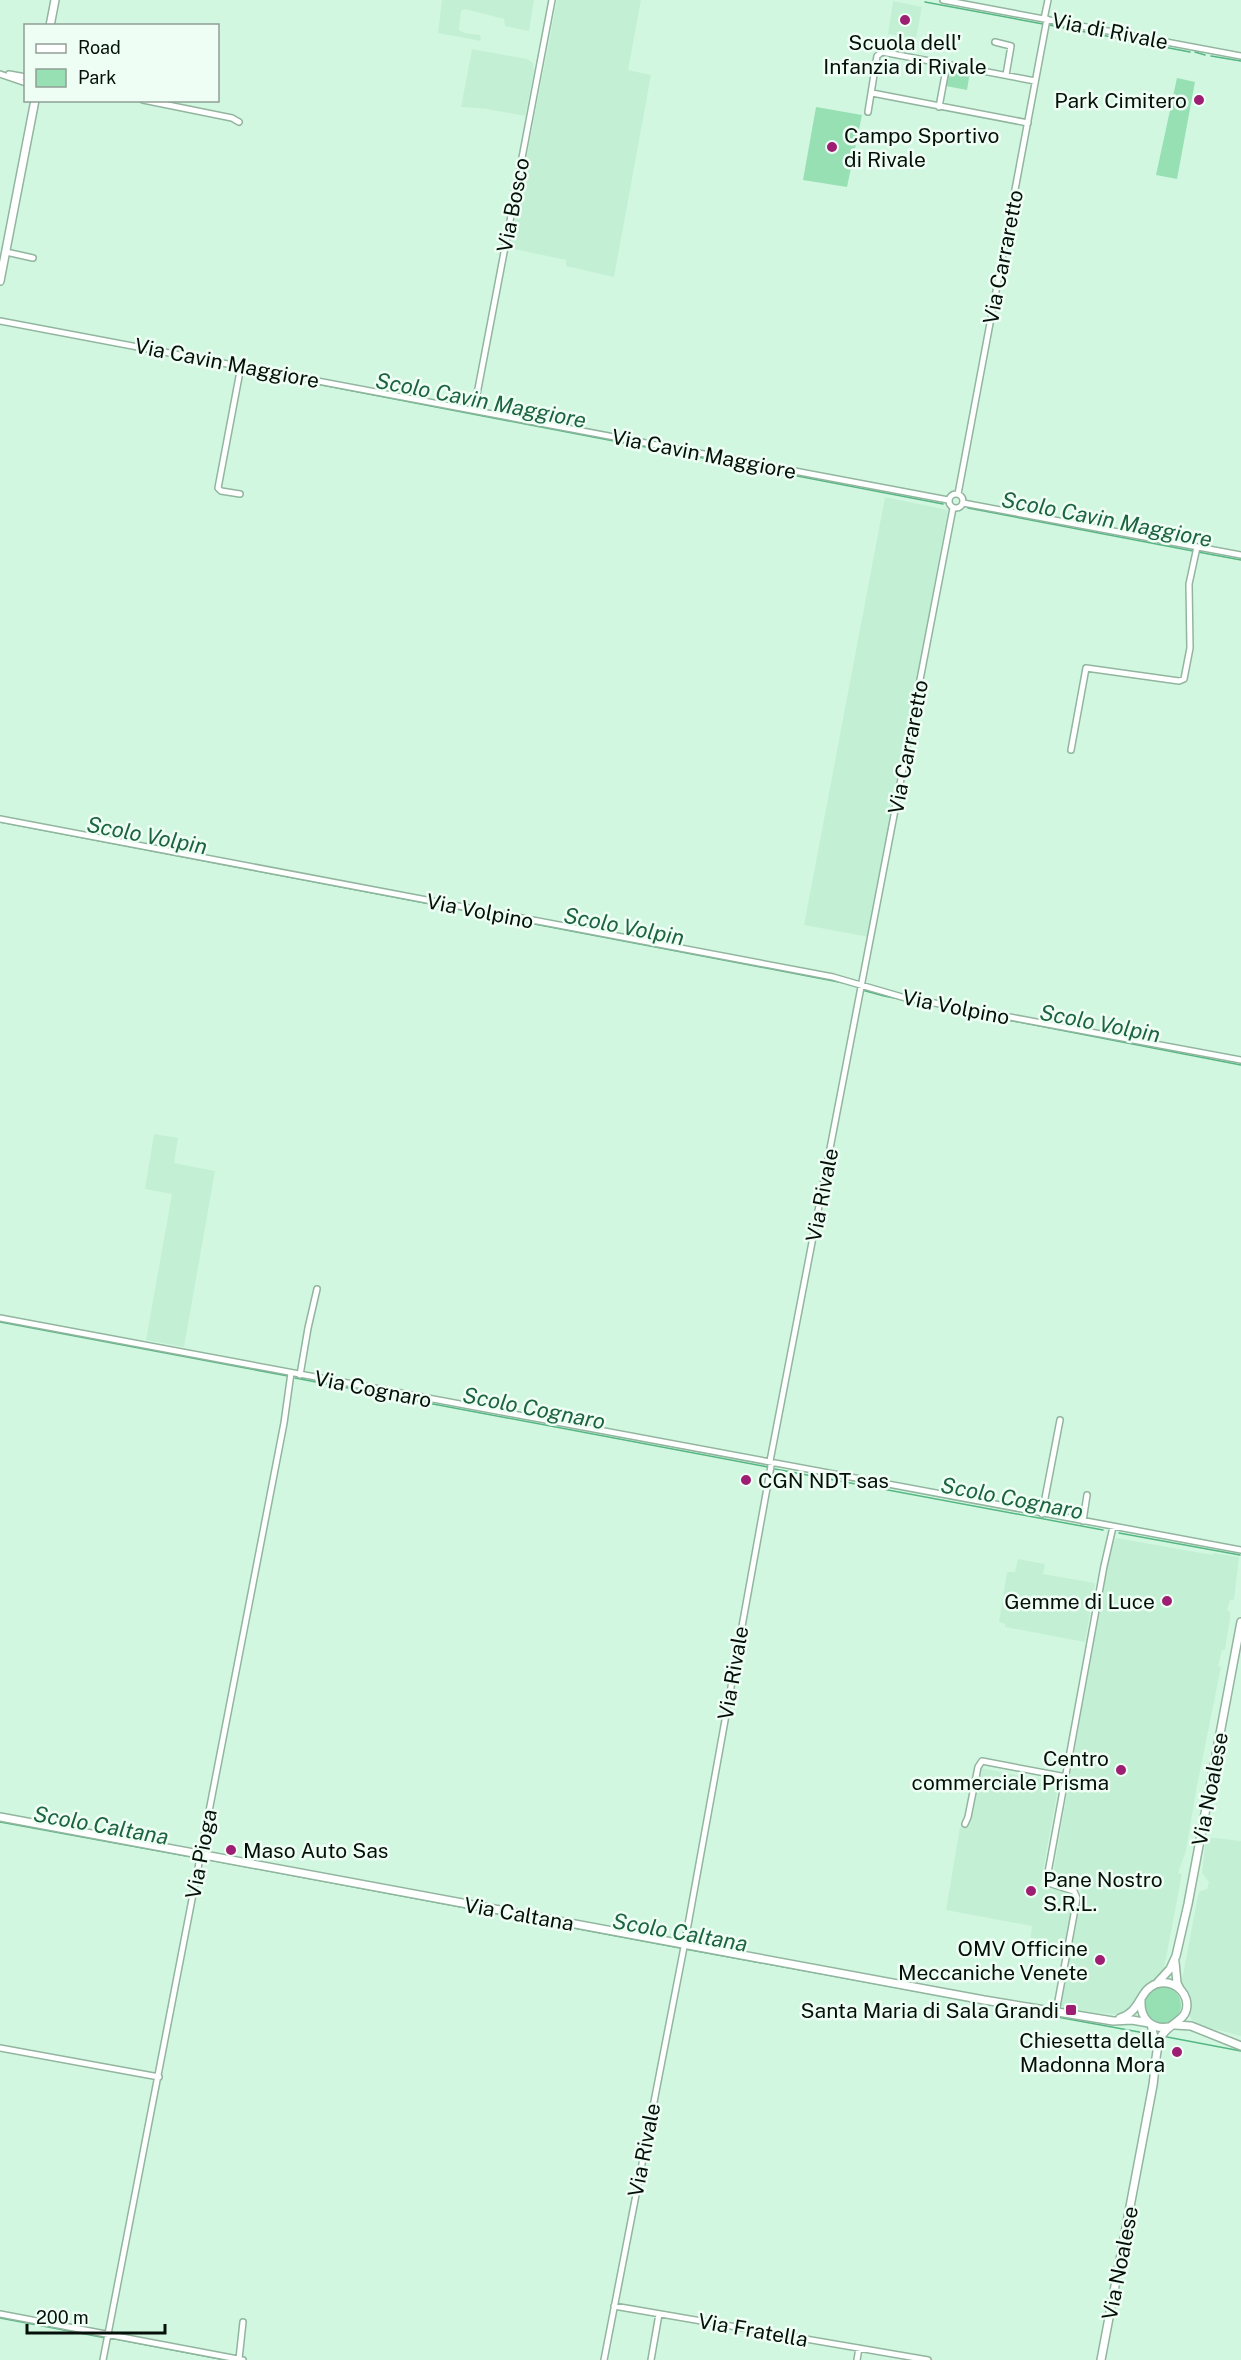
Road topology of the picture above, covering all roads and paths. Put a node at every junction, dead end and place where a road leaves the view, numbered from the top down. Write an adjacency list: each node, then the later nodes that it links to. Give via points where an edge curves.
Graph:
1 (55, 0): 6 (main road)
2 (552, 0): 26 (street, Via Bosco)
3 (943, 0): 5 (street, Via di Rivale)
4 (1048, 0): 5 (street, Via Carraretto)
5 (1046, 19): 8 (street, Via di Rivale); 12 (street, Via Carraretto)
6 (50, 24)
7 (995, 42): 11 (street, via 1011,46)
8 (1241, 56)
9 (947, 64): 11 (street); 14 (street, via 880,53); 17 (street)
10 (0, 73): 13 (street)
11 (1005, 75): 12 (street)
12 (1035, 81): 20 (street, Via Carraretto)
13 (24, 82)
14 (872, 93): 17 (street); 18 (street)
15 (33, 102): 21 (main road)
16 (153, 102): 19 (street)
17 (939, 107): 20 (street)
18 (868, 112)
19 (239, 122)
20 (1028, 123): 28 (street, Via Carraretto)
21 (6, 252): 22 (street); 23 (main road)
22 (33, 258)
23 (0, 281)
24 (0, 321): 25 (street, Via Cavin Maggiore)
25 (240, 369): 26 (street, Via Cavin Maggiore); 27 (street, via 218,488)
26 (474, 410): 29 (street, Via Cavin Maggiore)
27 (240, 494)
28 (958, 494): 29 (street); 30 (street)
29 (948, 500): 31 (street)
30 (963, 503): 31 (street); 32 (street)
31 (953, 508): 36 (street, Via Carraretto)
32 (1196, 550): 33 (street); 34 (street, via 1189,584 1190,648 1184,679 1086,668)
33 (1241, 555)
34 (1071, 750)
35 (0, 819): 36 (street, Via Volpino, via 833,977)
36 (862, 988): 37 (street, Via Volpino); 43 (street, Via Rivale)
37 (1241, 1060)
38 (317, 1289): 41 (street)
39 (0, 1318): 40 (street, Via Cognaro)
40 (291, 1374): 41 (street, Via Cognaro); 53 (street, Via Pioga)
41 (300, 1375): 43 (street, Via Cognaro)
42 (1060, 1420): 45 (street)
43 (771, 1463): 45 (street, Via Cognaro); 54 (street, Via Rivale)
44 (1087, 1495): 46 (street)
45 (1042, 1514): 46 (street, Via Cognaro)
46 (1083, 1521): 47 (street, Via Cognaro)
47 (1113, 1527): 48 (street, Via Cognaro); 50 (street)
48 (1241, 1550)
49 (1241, 1622): 55 (main road, Via Noalese)
50 (1066, 1777): 52 (street, via 982,1761); 60 (street, via 1048,1883 1074,1891 1077,1898)
51 (0, 1817): 53 (main road, Via Caltana)
52 (965, 1824)
53 (202, 1854): 54 (main road, Via Caltana); 68 (street, Via Pioga)
54 (684, 1948): 60 (main road, Via Caltana); 69 (street, Via Rivale)
55 (1176, 1956): 56 (main road, Via Noalese); 57 (main road, Via Noalese, via 1175,1973)
56 (1156, 1984): 57 (main road, via 1170,1983); 58 (main road, Via Noalese, via 1147,1989)
57 (1182, 1991): 59 (main road, Via Noalese)
58 (1142, 1999): 61 (main road, via 1132,2013); 62 (main road, Via Noalese, via 1142,2011)
59 (1186, 2008): 63 (main road, Via Noalese, via 1183,2017); 64 (main road, via 1191,2021)
60 (1056, 2012): 61 (main road, Via Caltana)
61 (1108, 2020): 62 (main road, Via Caltana)
62 (1150, 2023): 63 (main road); 67 (main road, Via Noalese)
63 (1172, 2026): 64 (main road); 67 (main road, Via Noalese, via 1160,2040)
64 (1204, 2031): 65 (main road)
65 (1241, 2046)
66 (0, 2048): 68 (street)
67 (1156, 2059): 82 (main road, Via Noalese)
68 (159, 2077): 73 (street, Via Pioga)
69 (614, 2306): 71 (street, Via Fratella); 78 (street, Via Rivale)
70 (0, 2314): 73 (street)
71 (659, 2314): 74 (street, Via Fratella); 79 (street)
72 (243, 2322): 77 (street)
73 (109, 2334): 76 (street, Via Pioga); 77 (street)
74 (859, 2348): 75 (street, Via Fratella); 80 (street)
75 (903, 2358): 81 (street, Via Fratella)
76 (104, 2360)
77 (241, 2360)
78 (604, 2360)
79 (651, 2360)
80 (857, 2360)
81 (928, 2360)
82 (1101, 2360)

